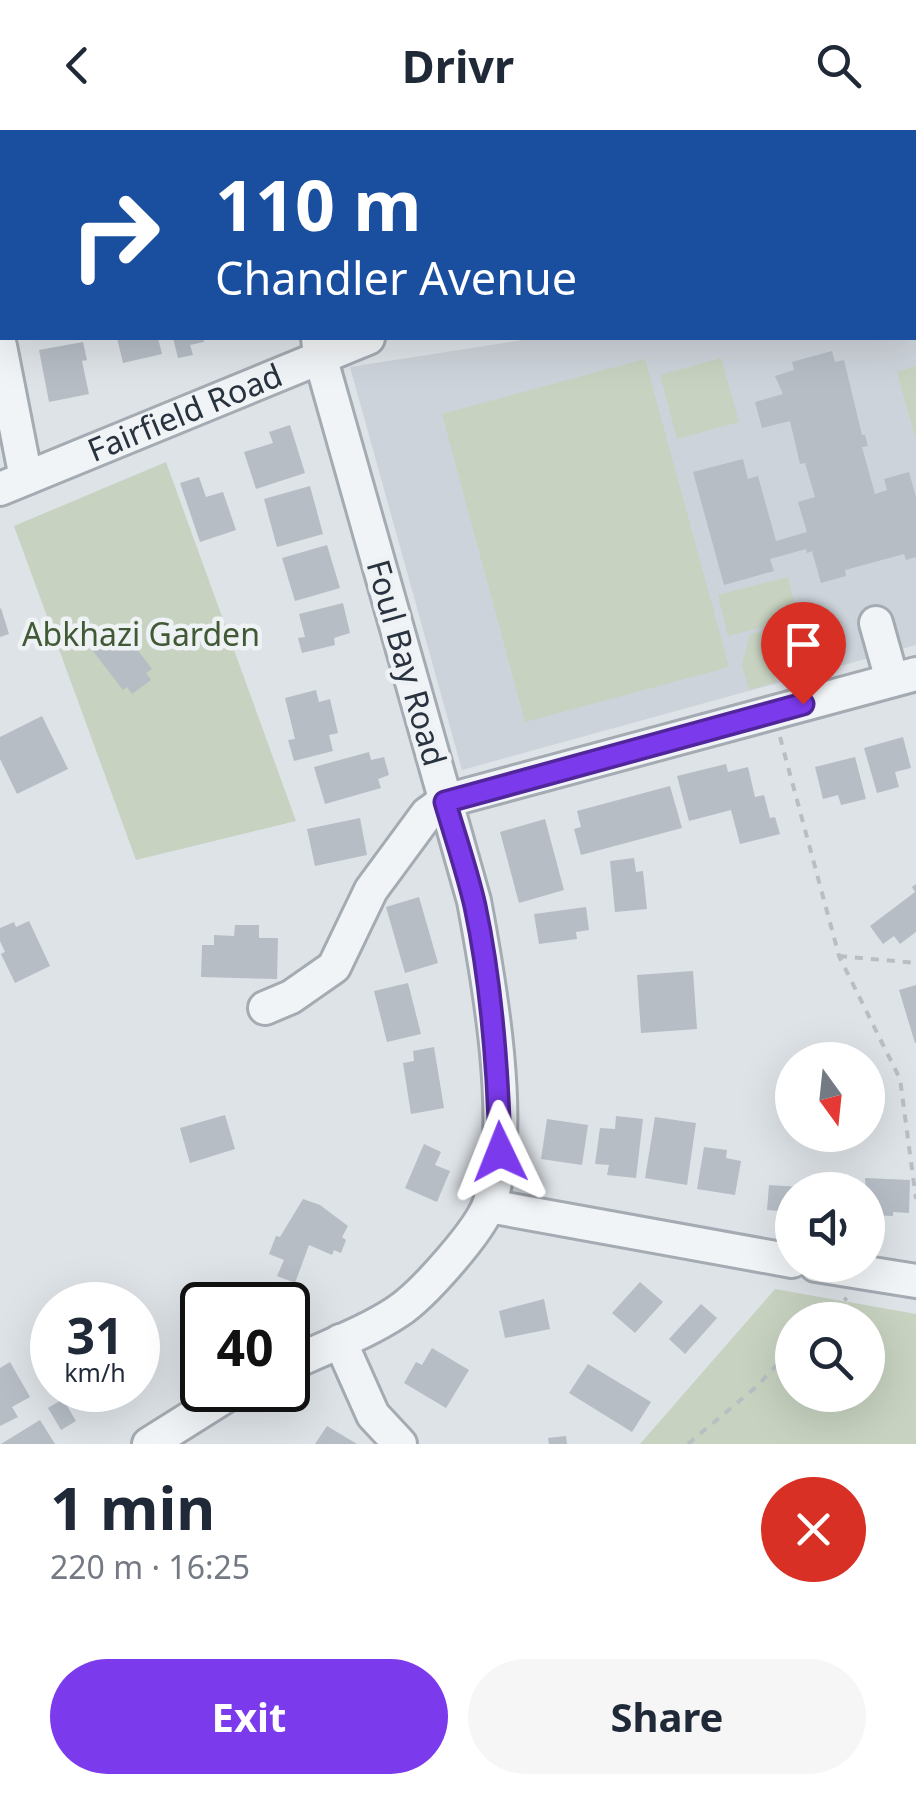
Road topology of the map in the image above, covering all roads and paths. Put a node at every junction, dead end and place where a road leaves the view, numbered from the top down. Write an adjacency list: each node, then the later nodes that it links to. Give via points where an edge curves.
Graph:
1 (357, 340): 3 (street, Fairfield Road)
2 (0, 346): 4 (street)
3 (319, 347): 4 (street, Fairfield Road); 8 (street, Foul Bay Road)
4 (13, 484)
5 (876, 623): 6 (street)
6 (904, 677): 7 (street)
7 (773, 712): 8 (street); 9 (path)
8 (445, 802): 11 (street, via 428,814 371,890 334,967); 13 (street, Foul Bay Road, via 474,901 498,1083 500,1152)
9 (839, 956): 10 (path); 12 (path, via 900,1079)
10 (916, 963)
11 (265, 1008)
12 (916, 1200)
13 (489, 1206): 14 (street); 17 (street, Foul Bay Road, via 448,1263 399,1312)
14 (775, 1258)
15 (885, 1277): 16 (street)
16 (916, 1282)
17 (340, 1341): 18 (street, Foul Bay Road); 22 (street, via 373,1415)
18 (310, 1354)
19 (775, 1367): 23 (path)
20 (201, 1412): 21 (street)
21 (149, 1444)
22 (400, 1444)
23 (688, 1444)

